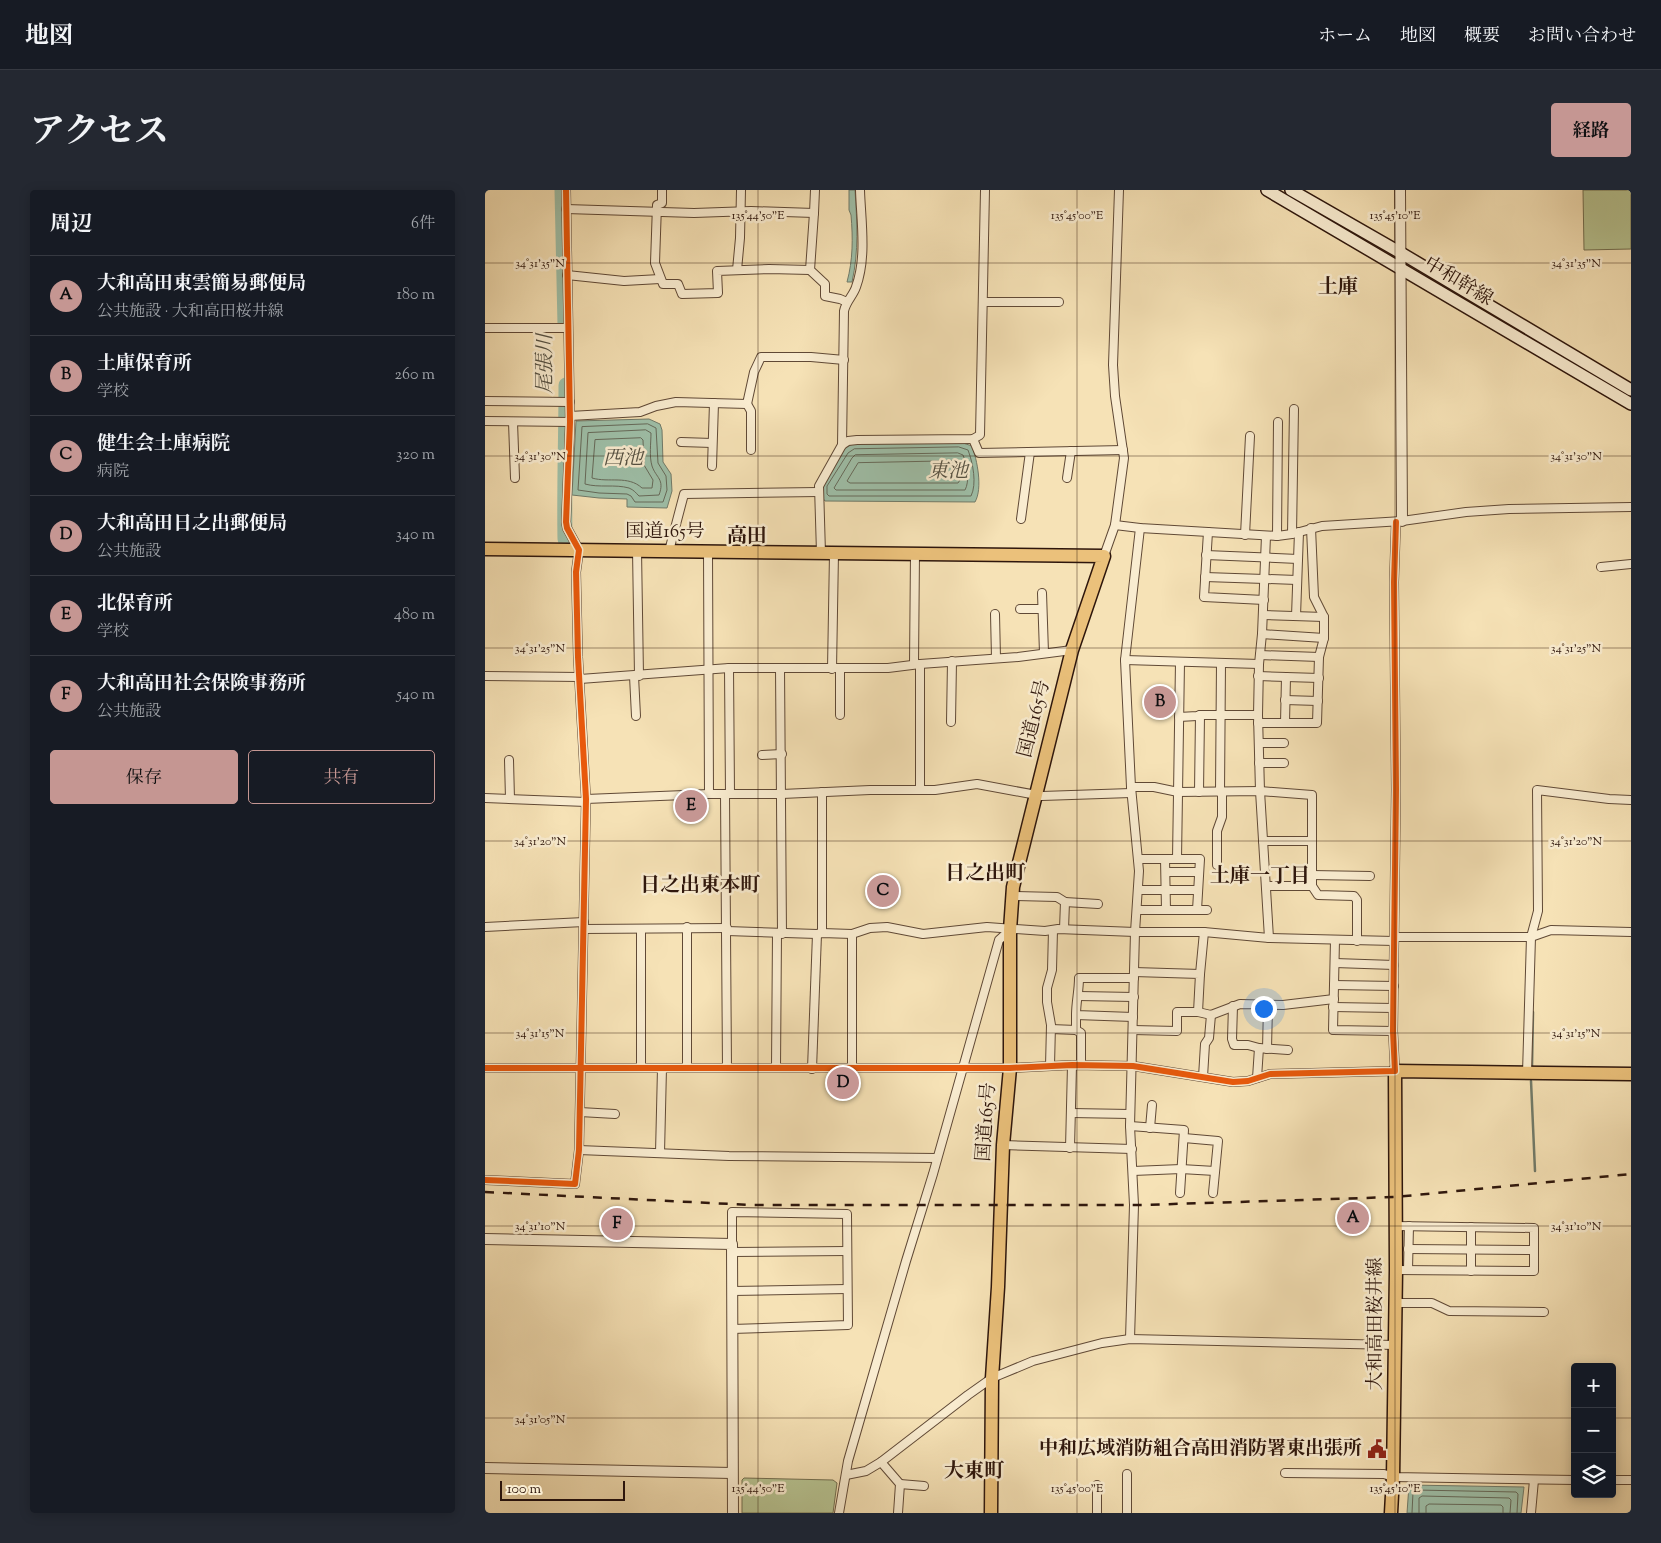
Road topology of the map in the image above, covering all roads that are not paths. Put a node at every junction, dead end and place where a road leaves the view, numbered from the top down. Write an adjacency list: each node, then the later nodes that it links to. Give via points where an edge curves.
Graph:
1 (566, 190): 11 (street)
2 (662, 190): 12 (street, via 662,203 657,205)
3 (741, 190): 13 (street)
4 (815, 190): 14 (street)
5 (860, 190): 21 (street, via 861,261 856,287)
6 (985, 190): 22 (street)
7 (1119, 190): 44 (street, via 1113,365)
8 (1267, 190): 16 (main road, 中和幹線)
9 (1291, 190): 15 (main road, 中和幹線)
10 (1400, 190): 15 (street)
11 (565, 209): 12 (street); 19 (street)
12 (657, 211): 13 (street); 20 (street, via 655,263)
13 (741, 212): 14 (street); 17 (street)
14 (815, 213): 18 (street)
15 (1401, 253): 16 (street); 27 (main road, 中和幹線)
16 (1401, 269): 32 (main road, 中和幹線); 53 (street)
17 (737, 270): 18 (street); 20 (street, via 717,271 718,293 682,294 678,284 663,284)
18 (810, 270): 21 (street, via 825,284 825,296)
19 (567, 274): 20 (street, via 613,280); 25 (street)
20 (660, 279)
21 (847, 302): 26 (street, via 844,311)
22 (983, 302): 23 (street); 39 (street, via 980,435)
23 (1059, 302)
24 (485, 328): 25 (street)
25 (566, 328): 29 (street)
26 (844, 360): 31 (street, via 761,357 753,372); 42 (street)
27 (1631, 390)
28 (485, 401): 29 (street)
29 (567, 402): 35 (street)
30 (714, 403): 31 (street); 35 (street, via 676,402 640,412); 41 (street)
31 (747, 404): 43 (street, via 751,411)
32 (1631, 404)
33 (1294, 409): 58 (street)
34 (485, 421): 36 (street)
35 (568, 421): 36 (street); 63 (street, via 567,522)
36 (513, 422): 48 (street)
37 (1278, 422): 61 (street)
38 (1250, 436): 59 (street)
39 (973, 439): 42 (street, via 857,440); 46 (street, via 979,453)
40 (681, 442): 41 (street)
41 (713, 443): 47 (street)
42 (842, 445): 50 (street)
43 (751, 450)
44 (1123, 450): 45 (street); 54 (street)
45 (1071, 451): 46 (street); 49 (street)
46 (1030, 452): 52 (street)
47 (712, 466)
48 (515, 478)
49 (1067, 478)
50 (818, 492): 65 (street, via 684,494); 67 (street)
51 (1631, 507): 53 (street, via 1509,509)
52 (1021, 519)
53 (1399, 522): 56 (street); 179 (street, via 1394,582 1397,789)
54 (1115, 525): 55 (street); 70 (street)
55 (1140, 528): 57 (street); 93 (street)
56 (1311, 528): 58 (street); 85 (street, via 1314,596)
57 (1208, 532): 59 (street); 69 (street)
58 (1296, 533): 61 (street); 72 (street)
59 (1245, 535): 60 (street)
60 (1266, 536): 61 (street); 71 (street)
61 (1277, 536)
62 (485, 549): 63 (main road, 国道165号)
63 (579, 550): 64 (main road, 国道165号); 107 (street, via 576,572)
64 (637, 550): 65 (main road, 国道165号); 104 (street)
65 (669, 550): 66 (main road, 国道165号)
66 (708, 551): 67 (main road, 国道165号); 101 (street)
67 (828, 553): 68 (main road, 国道165号); 102 (street)
68 (915, 553): 70 (main road, 国道165号); 97 (street)
69 (1206, 555): 71 (street); 75 (street)
70 (1104, 556): 88 (main road, 国道165号)
71 (1266, 558): 72 (street); 76 (street)
72 (1299, 559): 77 (street)
73 (1631, 564): 74 (street)
74 (1601, 567)
75 (1205, 577): 76 (street); 79 (street, via 1204,597)
76 (1265, 578): 77 (street); 79 (street)
77 (1297, 580): 84 (street)
78 (1042, 593): 81 (street)
79 (1264, 600): 83 (street)
80 (1020, 609): 81 (street)
81 (1042, 609): 89 (street)
82 (995, 614): 92 (street)
83 (1263, 615): 84 (street); 86 (street)
84 (1296, 616): 85 (street)
85 (1324, 617): 87 (street)
86 (1262, 634): 87 (street); 90 (street)
87 (1324, 638): 91 (street)
88 (1072, 650): 89 (street); 136 (main road, 国道165号)
89 (1044, 653): 92 (street)
90 (1260, 655): 91 (street); 98 (street)
91 (1319, 656): 108 (street)
92 (996, 658): 94 (street)
93 (1125, 660): 95 (street); 127 (street)
94 (953, 661): 97 (street); 117 (street)
95 (1180, 662): 96 (street); 115 (street)
96 (1221, 663): 98 (street); 113 (street)
97 (917, 664): 102 (street); 126 (street)
98 (1259, 664): 105 (street)
99 (729, 668): 100 (street); 101 (street); 134 (street)
100 (780, 668): 102 (street); 121 (street)
101 (708, 669): 104 (street); 133 (street)
102 (836, 669): 111 (street)
103 (485, 676): 107 (street)
104 (636, 676): 107 (street); 114 (street)
105 (1258, 676): 106 (street); 116 (street)
106 (1286, 677): 108 (street); 109 (street)
107 (580, 678): 139 (street)
108 (1319, 678): 110 (street)
109 (1285, 700): 110 (street); 118 (street)
110 (1318, 701): 118 (street, via 1317,723)
111 (840, 715)
112 (1200, 715): 113 (street); 115 (street); 131 (street)
113 (1221, 715): 116 (street); 132 (street)
114 (636, 716)
115 (1179, 717): 130 (street)
116 (1258, 719): 118 (street); 119 (street)
117 (951, 722)
118 (1285, 723)
119 (1259, 743): 120 (street); 124 (street)
120 (1284, 743)
121 (782, 754): 122 (street); 135 (street)
122 (762, 755)
123 (509, 760): 138 (street)
124 (1259, 763): 125 (street); 128 (street)
125 (1285, 763)
126 (920, 790): 129 (street); 136 (street, via 977,784)
127 (1131, 790): 130 (street, via 1154,787); 136 (street); 143 (street)
128 (1260, 791): 132 (street); 141 (street); 142 (street, via 1312,795)
129 (822, 792): 135 (street); 174 (street)
130 (1178, 792): 131 (street); 145 (street)
131 (1199, 792): 132 (street)
132 (1221, 792): 146 (street)
133 (709, 794): 134 (street); 139 (street)
134 (728, 794): 135 (street); 168 (street)
135 (782, 794): 175 (street)
136 (1036, 795): 156 (main road, 国道165号)
137 (485, 798): 138 (street)
138 (510, 799): 139 (street)
139 (586, 800): 163 (street)
140 (1631, 800): 177 (street, via 1537,790 1538,911)
141 (1263, 841): 142 (street); 151 (street)
142 (1312, 841): 149 (street)
143 (1138, 859): 144 (street); 153 (street)
144 (1165, 859): 145 (street); 147 (street)
145 (1177, 859): 148 (street, via 1200,859)
146 (1217, 865)
147 (1166, 872): 148 (street); 154 (street)
148 (1199, 872): 155 (street)
149 (1313, 875): 150 (street); 152 (street)
150 (1370, 876)
151 (1266, 886): 152 (street); 178 (street)
152 (1313, 886): 181 (street, via 1318,895 1354,896 1357,900)
153 (1138, 890): 154 (street); 159 (street)
154 (1166, 890): 155 (street); 160 (street)
155 (1198, 890): 161 (street)
156 (1013, 896): 157 (street, via 1057,897); 169 (main road, 国道165号)
157 (1065, 902): 158 (street); 167 (street)
158 (1098, 904)
159 (1137, 910): 160 (street); 171 (street)
160 (1166, 910): 161 (street)
161 (1197, 910): 162 (street)
162 (1207, 910)
163 (584, 926): 164 (street); 166 (street); 209 (street)
164 (485, 927)
165 (687, 927): 166 (street); 168 (street); 212 (street)
166 (641, 928): 210 (street)
167 (1065, 929): 170 (street); 171 (street)
168 (727, 930): 175 (street); 213 (street)
169 (1010, 930): 170 (street); 176 (street, via 987,927 923,934 887,927); 215 (street, via 999,940); 216 (main road, 国道165号)
170 (1053, 930): 198 (street, via 1052,970 1047,988)
171 (1135, 932): 172 (street); 185 (street)
172 (1204, 932): 178 (street); 184 (street)
173 (1631, 932): 177 (street, via 1551,930)
174 (819, 933): 175 (street); 176 (street); 217 (street)
175 (780, 934): 214 (street)
176 (853, 934): 218 (street)
177 (1531, 937): 179 (street); 220 (street)
178 (1269, 938): 180 (street)
179 (1394, 939): 181 (street); 183 (street)
180 (1335, 940): 181 (street); 182 (street)
181 (1357, 941)
182 (1335, 963): 183 (street); 186 (street)
183 (1394, 964): 187 (street)
184 (1200, 974): 185 (street); 194 (street)
185 (1134, 975): 188 (street, via 1079,978); 189 (street)
186 (1334, 985): 187 (street); 190 (street)
187 (1394, 986): 193 (street)
188 (1079, 996): 189 (street); 195 (street)
189 (1133, 997): 197 (street)
190 (1334, 1003): 192 (street); 193 (street); 201 (street, via 1333,1030)
191 (1233, 1006): 192 (street); 196 (street); 202 (street, via 1233,1044)
192 (1268, 1006): 202 (street)
193 (1393, 1008): 201 (street)
194 (1198, 1012): 196 (street); 200 (street, via 1177,1012 1177,1030)
195 (1076, 1015): 197 (street); 199 (street)
196 (1211, 1015): 222 (street)
197 (1133, 1017): 200 (street)
198 (1051, 1029): 199 (street); 206 (street)
199 (1076, 1030): 205 (street, via 1081,1033)
200 (1133, 1030): 207 (street)
201 (1393, 1031): 219 (street)
202 (1263, 1049): 203 (street); 223 (street)
203 (1288, 1050)
204 (1072, 1065): 205 (street); 206 (street); 226 (street)
205 (1081, 1065): 207 (street)
206 (1051, 1066): 216 (street)
207 (1133, 1066): 222 (street); 228 (street)
208 (485, 1068): 209 (street)
209 (581, 1068): 210 (street); 225 (street)
210 (641, 1068): 211 (street)
211 (661, 1068): 212 (street); 236 (street)
212 (687, 1068): 213 (street)
213 (727, 1068): 214 (street)
214 (777, 1068): 217 (street)
215 (963, 1068): 216 (street); 218 (street); 237 (street)
216 (1010, 1068): 232 (main road, 国道165号)
217 (812, 1069): 218 (street)
218 (851, 1069)
219 (1395, 1071): 220 (main road); 223 (street, via 1270,1074); 244 (main road, 大和高田桜井線)
220 (1527, 1073): 221 (main road)
221 (1631, 1074)
222 (1203, 1077): 223 (street, via 1233,1082)
223 (1257, 1078)
224 (1152, 1105): 230 (street)
225 (579, 1112): 227 (street); 235 (street)
226 (1071, 1113): 228 (street); 233 (street)
227 (615, 1114)
228 (1130, 1114): 229 (street)
229 (1130, 1126): 230 (street); 234 (street)
230 (1150, 1128): 231 (street, via 1184,1130)
231 (1184, 1138): 238 (street); 240 (street, via 1218,1141)
232 (1003, 1145): 233 (street); 262 (main road, 国道165号)
233 (1070, 1148): 234 (street)
234 (1132, 1149): 239 (street)
235 (579, 1150): 236 (street); 241 (street, via 575,1184)
236 (660, 1153): 237 (street)
237 (937, 1158): 268 (street)
238 (1181, 1169): 239 (street); 240 (street); 242 (street)
239 (1133, 1170): 260 (street)
240 (1215, 1172): 243 (street)
241 (485, 1180)
242 (1180, 1193)
243 (1213, 1193)
244 (1395, 1226): 245 (street); 253 (main road, 大和高田桜井線)
245 (1409, 1226): 246 (street); 249 (street)
246 (1471, 1227): 250 (street); 251 (street, via 1534,1228)
247 (485, 1239): 248 (street)
248 (732, 1248): 252 (street); 252 (street, via 733,1212 847,1214); 256 (street)
249 (1409, 1249): 250 (street); 253 (street)
250 (1471, 1249): 251 (street); 254 (street)
251 (1534, 1250): 254 (street, via 1534,1271)
252 (847, 1251): 255 (street)
253 (1402, 1270): 254 (street); 257 (main road, 大和高田桜井線)
254 (1471, 1271)
255 (847, 1289): 256 (street); 259 (street, via 847,1326)
256 (732, 1291): 259 (street)
257 (1395, 1303): 258 (street, via 1432,1304 1449,1310); 261 (main road, 大和高田桜井線)
258 (1543, 1312)
259 (732, 1329): 265 (street)
260 (1130, 1339): 261 (street); 262 (street, via 1033,1361)
261 (1395, 1345): 269 (main road, 大和高田桜井線)
262 (992, 1378): 263 (street); 280 (main road, 国道165号)
263 (881, 1462): 268 (street, via 866,1471); 274 (street)
264 (485, 1468): 265 (street)
265 (732, 1472): 277 (street)
266 (1285, 1473): 269 (street, via 1384,1474)
267 (1127, 1474): 282 (street)
268 (846, 1475): 278 (street)
269 (1393, 1477): 270 (street); 283 (main road, 大和高田桜井線)
270 (1534, 1480): 271 (street); 284 (street)
271 (1571, 1480)
272 (1616, 1480): 273 (street)
273 (1631, 1480)
274 (900, 1484): 276 (street); 279 (street)
275 (1097, 1485): 281 (street)
276 (924, 1486)
277 (733, 1513)
278 (839, 1513)
279 (898, 1513)
280 (991, 1513)
281 (1097, 1513)
282 (1127, 1513)
283 (1391, 1513)
284 (1531, 1513)

